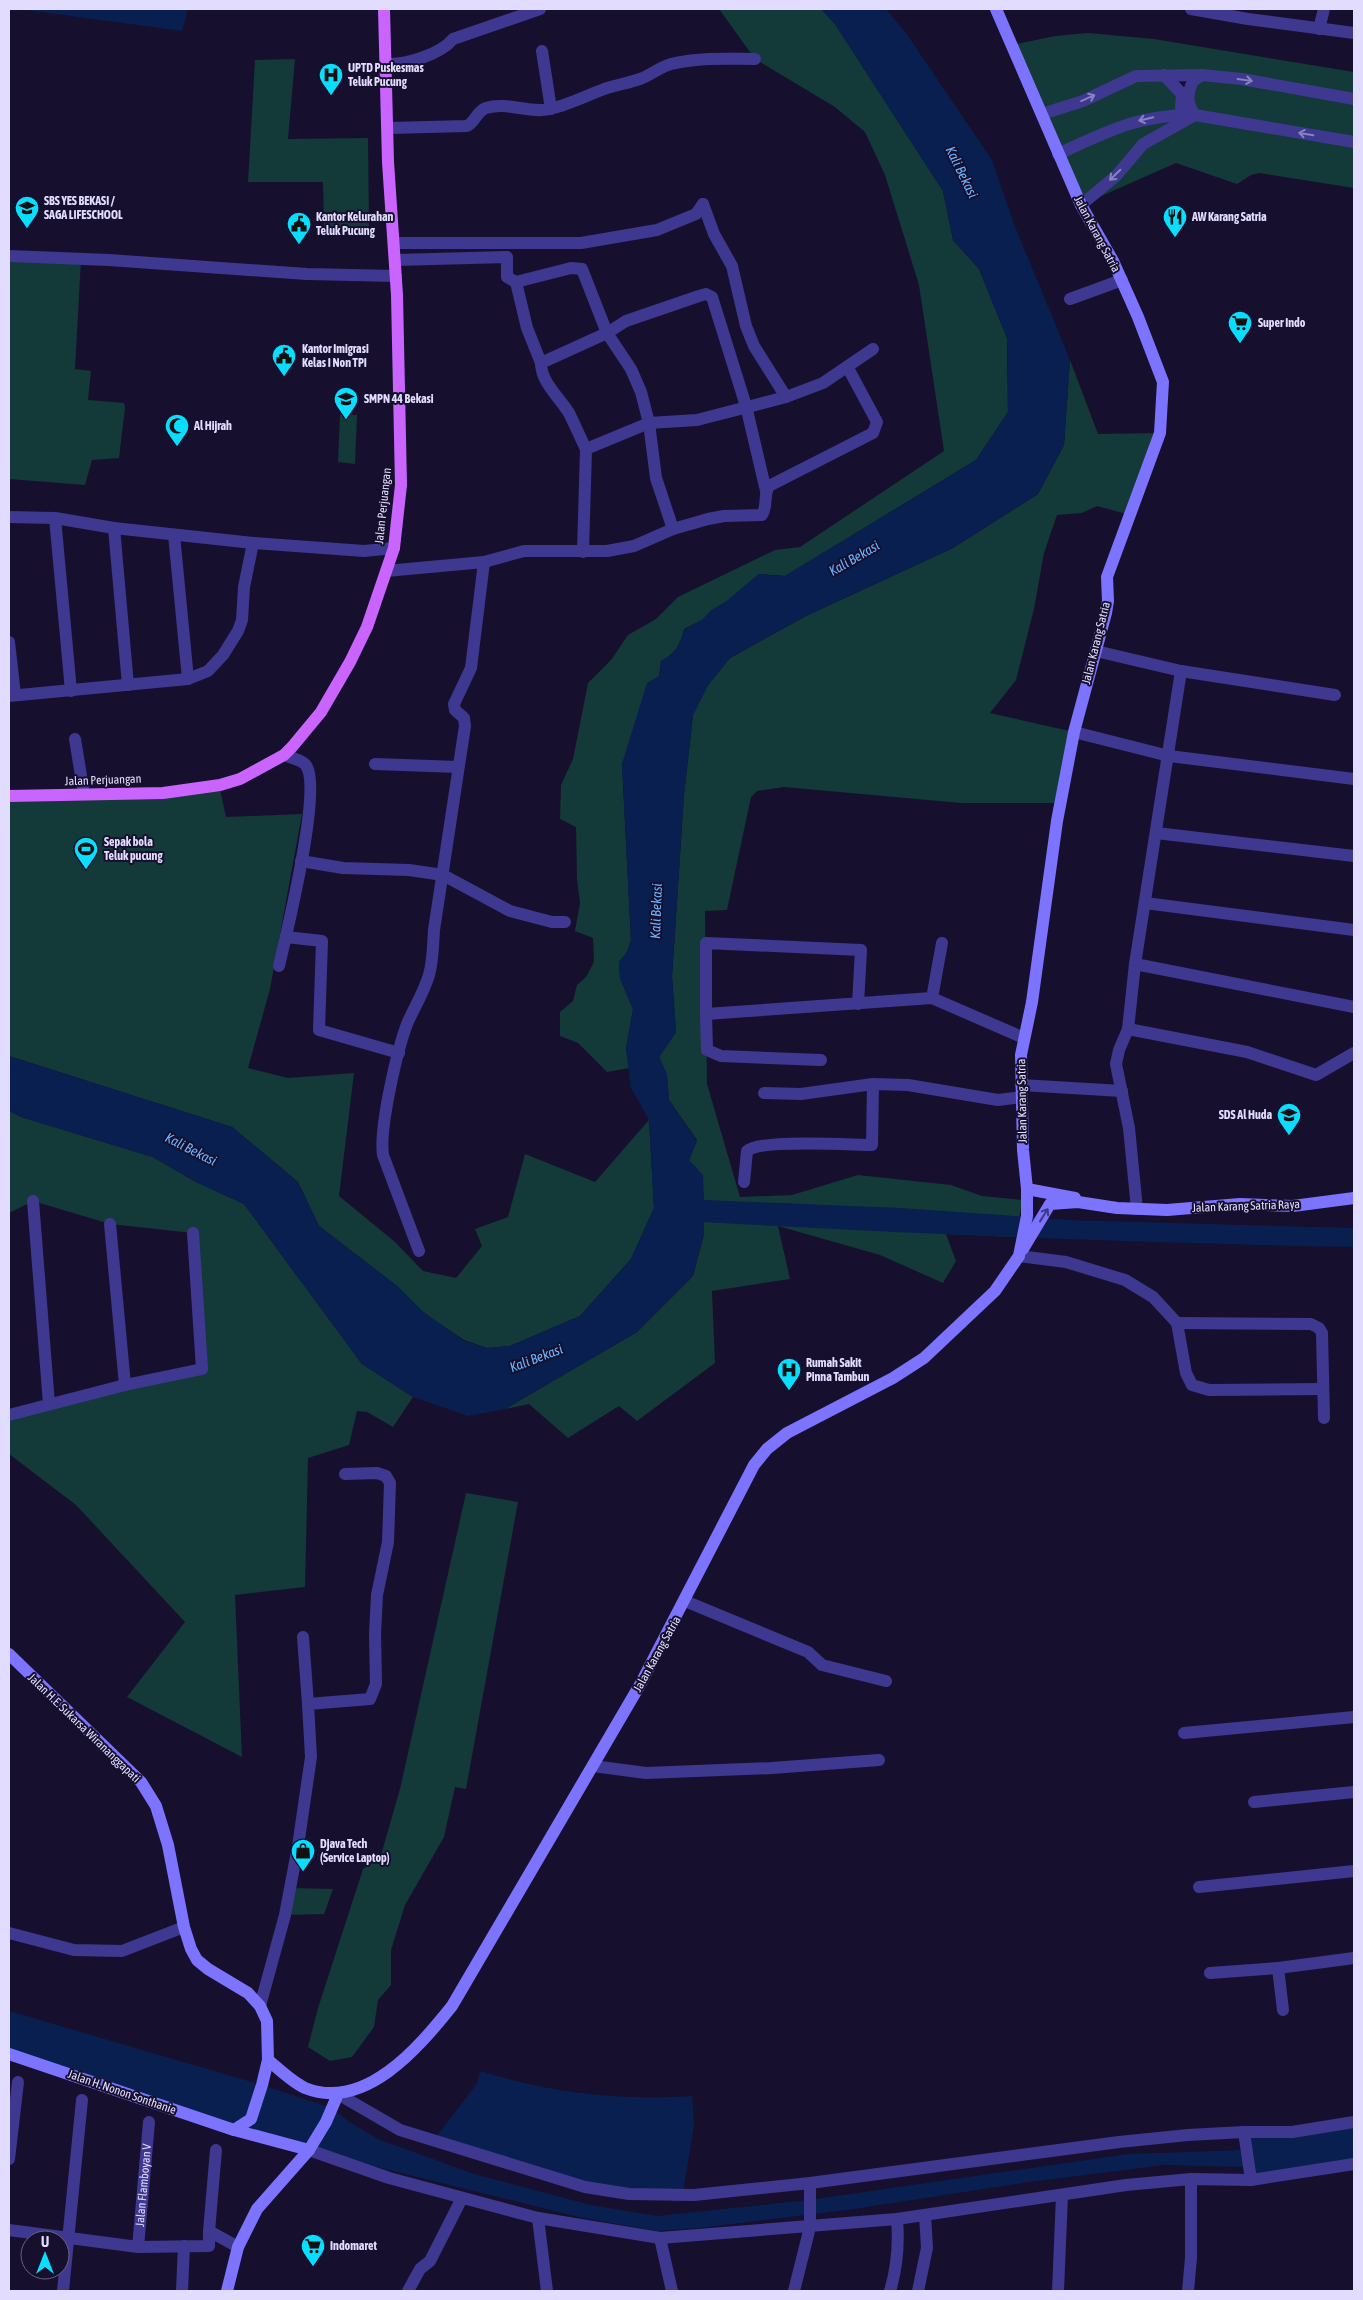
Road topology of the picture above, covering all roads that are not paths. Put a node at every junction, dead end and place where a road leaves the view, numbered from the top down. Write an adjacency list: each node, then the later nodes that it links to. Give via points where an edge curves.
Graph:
1 (384, 9): 11 (main road, Jalan Perjuangan)
2 (540, 9): 11 (street, via 453,39 448,45 412,61)
3 (996, 9): 16 (street, Jalan Karang Satria)
4 (1191, 9): 6 (street)
5 (1324, 9): 7 (street)
6 (1249, 14): 7 (street)
7 (1319, 29): 8 (street)
8 (1354, 33)
9 (542, 51): 15 (street)
10 (755, 60): 15 (street, via 715,58 670,64 642,78)
11 (387, 64): 19 (main road, Jalan Perjuangan)
12 (1164, 75): 13 (street); 16 (street, one-way to 12, via 1136,76); 17 (street, via 1182,94 1180,110)
13 (1202, 76): 14 (street, one-way to 14, via 1242,79); 18 (street, via 1193,81 1188,98)
14 (1354, 99)
15 (551, 109): 19 (street, via 496,106 480,111 467,126)
16 (1042, 114): 21 (street, Jalan Karang Satria)
17 (1172, 114): 18 (street); 21 (street, one-way to 21, via 1125,125)
18 (1194, 115): 20 (street, one-way to 18); 22 (street, one-way to 22, via 1143,144 1116,176)
19 (389, 128): 23 (main road, Jalan Perjuangan, via 389,178)
20 (1354, 142)
21 (1058, 154): 22 (street, Jalan Karang Satria)
22 (1081, 205): 27 (street, Jalan Karang Satria)
23 (395, 243): 25 (main road, Jalan Perjuangan); 34 (street, via 581,243 657,230 696,214 703,204 714,234 732,266 754,346)
24 (9, 256): 26 (street, via 307,274)
25 (396, 260): 26 (main road, Jalan Perjuangan); 28 (street, via 507,257 507,277)
26 (396, 276): 45 (main road, Jalan Perjuangan, via 401,484)
27 (1122, 280): 29 (street); 50 (street, Jalan Karang Satria, via 1163,382 1160,433 1107,577 1108,601)
28 (516, 282): 30 (street, via 571,268 582,269); 32 (street, via 527,328)
29 (1070, 299)
30 (607, 333): 32 (street); 35 (street, via 626,320 682,300 706,294 712,297); 36 (street, via 634,375)
31 (873, 349): 33 (street)
32 (541, 363): 37 (street, via 545,380 568,413)
33 (848, 368): 34 (street, via 823,383); 38 (street, via 877,422 873,433 774,482)
34 (786, 397): 35 (street)
35 (746, 406): 36 (street, via 697,420); 38 (street)
36 (649, 423): 37 (street); 42 (street, via 656,478)
37 (586, 448): 46 (street)
38 (766, 491): 42 (street, via 766,507 762,516 724,516)
39 (9, 517): 40 (street)
40 (55, 518): 41 (street); 54 (street)
41 (114, 528): 43 (street); 53 (street)
42 (672, 529): 46 (street, via 634,546)
43 (174, 536): 44 (street); 52 (street)
44 (253, 543): 45 (street, via 364,551); 52 (street, via 238,630 223,655 208,671)
45 (394, 548): 48 (main road, Jalan Perjuangan)
46 (583, 552): 47 (street, via 524,552)
47 (484, 562): 48 (street); 62 (street, via 471,668 454,704 465,721)
48 (386, 571): 59 (main road, Jalan Perjuangan, via 367,627 350,662 321,712)
49 (9, 642): 55 (street)
50 (1096, 651): 51 (street); 57 (street, Jalan Karang Satria)
51 (1181, 671): 56 (street); 60 (street)
52 (188, 679): 53 (street)
53 (128, 685): 54 (street)
54 (71, 691): 55 (street)
55 (12, 695)
56 (1335, 695)
57 (1074, 732): 60 (street); 82 (street, Jalan Karang Satria)
58 (75, 739): 64 (street)
59 (284, 755): 64 (main road, Jalan Perjuangan, via 240,779 220,785 163,793); 68 (street, via 305,763 311,785)
60 (1169, 756): 63 (street); 66 (street)
61 (374, 764): 62 (street)
62 (458, 767): 69 (street)
63 (1354, 778)
64 (84, 794): 65 (main road, Jalan Perjuangan)
65 (9, 796)
66 (1156, 833): 67 (street); 70 (street)
67 (1354, 856)
68 (301, 861): 69 (street, via 343,868 409,870); 73 (street)
69 (444, 875): 71 (street, via 510,911 552,922); 84 (street, via 428,976 406,1027)
70 (1145, 903): 72 (street); 75 (street)
71 (565, 922)
72 (1354, 930)
73 (286, 937): 76 (street); 84 (street, via 322,940 319,1030)
74 (942, 943): 77 (street)
75 (1136, 964): 79 (street); 81 (street)
76 (279, 966)
77 (932, 998): 78 (street); 82 (street)
78 (858, 1004): 80 (street); 80 (street, via 861,950 706,942)
79 (1354, 1007)
80 (706, 1014): 85 (street, via 706,1050 721,1056)
81 (1128, 1029): 83 (street, via 1247,1052 1316,1075); 88 (street, via 1116,1064)
82 (1024, 1038): 87 (street, Jalan Karang Satria, via 1020,1055)
83 (1354, 1052)
84 (399, 1053): 97 (street, via 384,1128 383,1150)
85 (821, 1060)
86 (873, 1084): 87 (street, via 908,1085 998,1100); 89 (street, via 801,1094); 90 (street, via 872,1145 756,1146 747,1151)
87 (1021, 1091): 88 (street); 91 (street, Jalan Karang Satria)
88 (1122, 1091): 94 (street)
89 (764, 1093)
90 (744, 1182)
91 (1027, 1189): 94 (street); 98 (street, Jalan Karang Satria, via 1027,1216)
92 (1354, 1198): 94 (street, Jalan Karang Satria Raya, via 1293,1206 1240,1204)
93 (33, 1201): 102 (street)
94 (1137, 1209): 98 (street, one-way to 94, via 1050,1204 1078,1202)
95 (110, 1224): 100 (street)
96 (193, 1233): 100 (street, via 202,1369)
97 (419, 1251)
98 (1018, 1256): 99 (street, via 1066,1262 1125,1280 1153,1297); 106 (street, Jalan Karang Satria, via 995,1291 924,1358 787,1433 767,1449 749,1473)
99 (1176, 1323): 101 (street, via 1186,1373 1192,1385 1209,1390); 101 (street, via 1311,1324 1322,1333)
100 (125, 1385): 102 (street)
101 (1323, 1389): 104 (street)
102 (49, 1404): 103 (street)
103 (9, 1415)
104 (1324, 1418)
105 (345, 1474): 110 (street, via 377,1472 386,1476 390,1483 388,1542 376,1595 376,1684 370,1699)
106 (685, 1601): 109 (street, via 808,1652 822,1665); 114 (street, Jalan Karang Satria)
107 (303, 1637): 110 (street)
108 (9, 1654): 119 (street, Jalan H.E. Sukarsa Wirananggapati, via 141,1782 156,1806 168,1845)
109 (886, 1681)
110 (308, 1704): 124 (street, via 311,1757 294,1871)
111 (1354, 1717): 112 (street)
112 (1184, 1733)
113 (879, 1760): 114 (street, via 646,1773)
114 (593, 1766): 129 (street, Jalan Karang Satria, via 452,2006 424,2040 376,2081)
115 (1354, 1792): 116 (street)
116 (1254, 1802)
117 (1354, 1871): 118 (street)
118 (1199, 1888)
119 (184, 1927): 120 (street, via 122,1951 74,1950); 124 (street, Jalan H.E. Sukarsa Wirananggapati, via 197,1960 248,1993)
120 (9, 1933)
121 (1354, 1958): 122 (street)
122 (1278, 1968): 123 (street); 125 (street)
123 (1210, 1973)
124 (260, 2006): 127 (street, via 267,2020)
125 (1283, 2010)
126 (9, 2054): 133 (street, Jalan H. Nonon Sonthanie)
127 (268, 2060): 129 (street, via 305,2088); 133 (street, via 251,2119)
128 (18, 2082): 137 (street)
129 (338, 2094): 136 (street); 141 (street, via 400,2130 585,2187 629,2194 694,2195)
130 (82, 2100): 148 (street)
131 (149, 2122): 153 (street, Jalan Flamboyan V)
132 (1354, 2122): 134 (street, via 1292,2132)
133 (234, 2130): 136 (street, Jalan H. Nonon Sonthanie)
134 (1244, 2132): 140 (street); 141 (street, via 1120,2142)
135 (216, 2150): 149 (street)
136 (309, 2150): 143 (street); 154 (street, via 257,2209)
137 (9, 2159)
138 (1354, 2164): 140 (street)
139 (1191, 2179): 140 (street); 142 (street); 164 (street)
140 (1251, 2180)
141 (810, 2189): 147 (street)
142 (1062, 2195): 144 (street); 163 (street)
143 (462, 2198): 145 (street); 157 (street, via 430,2261 420,2269)
144 (925, 2216): 146 (street); 162 (street, via 927,2248)
145 (538, 2218): 150 (street); 158 (street)
146 (897, 2219): 147 (street); 161 (street, via 896,2262)
147 (810, 2227): 150 (street); 160 (street)
148 (68, 2230)
149 (209, 2231): 152 (street, via 209,2246); 154 (street)
150 (660, 2238): 159 (street)
151 (70, 2239): 153 (street)
152 (184, 2246): 153 (street); 155 (street)
153 (138, 2247)
154 (238, 2247): 156 (street)
155 (182, 2291)
156 (227, 2291)
157 (408, 2291)
158 (547, 2291)
159 (672, 2291)
160 (794, 2291)
161 (890, 2291)
162 (918, 2291)
163 (1058, 2291)
164 (1188, 2291)

